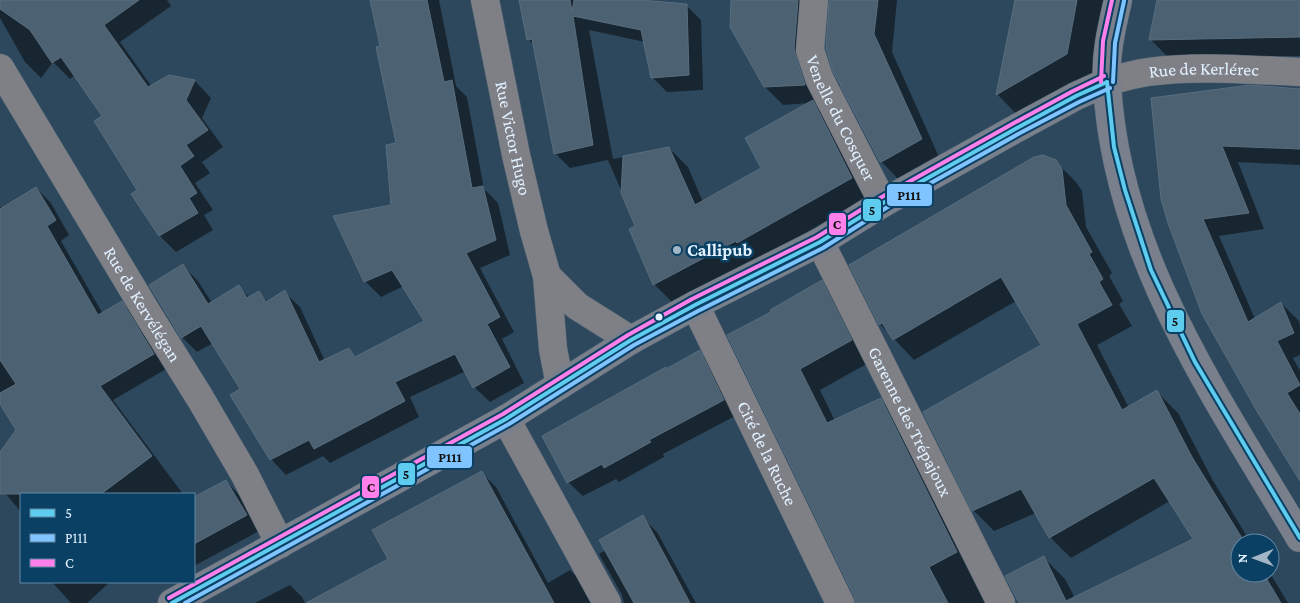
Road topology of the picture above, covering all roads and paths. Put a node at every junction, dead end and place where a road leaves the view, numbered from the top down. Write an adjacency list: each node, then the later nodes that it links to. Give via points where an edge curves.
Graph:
1 (485, 0): 9 (street, Rue Victor Hugo, via 516,155)
2 (814, 0): 7 (street, Venelle du Cosquer, via 810,50 813,62)
3 (1118, 0): 6 (main road, via 1109,42)
4 (0, 68): 15 (street, Rue de Kervélégan, via 223,438)
5 (1300, 72): 6 (street, Rue de Kerlérec, via 1169,70)
6 (1106, 82): 7 (main road); 14 (main road, via 1116,153 1151,270 1195,362)
7 (883, 203): 8 (main road)
8 (820, 242): 10 (main road); 19 (street, Garenne des Trépajoux)
9 (548, 276): 11 (street, Rue Victor Hugo, via 577,306); 12 (street, Rue Victor Hugo)
10 (695, 304): 11 (main road); 18 (street, Cité de la Ruche)
11 (631, 340): 12 (main road)
12 (560, 385): 13 (main road)
13 (506, 418): 15 (main road); 17 (street)
14 (1300, 538)
15 (280, 544): 16 (main road)
16 (172, 603)
17 (607, 603)
18 (840, 603)
19 (1001, 603)

